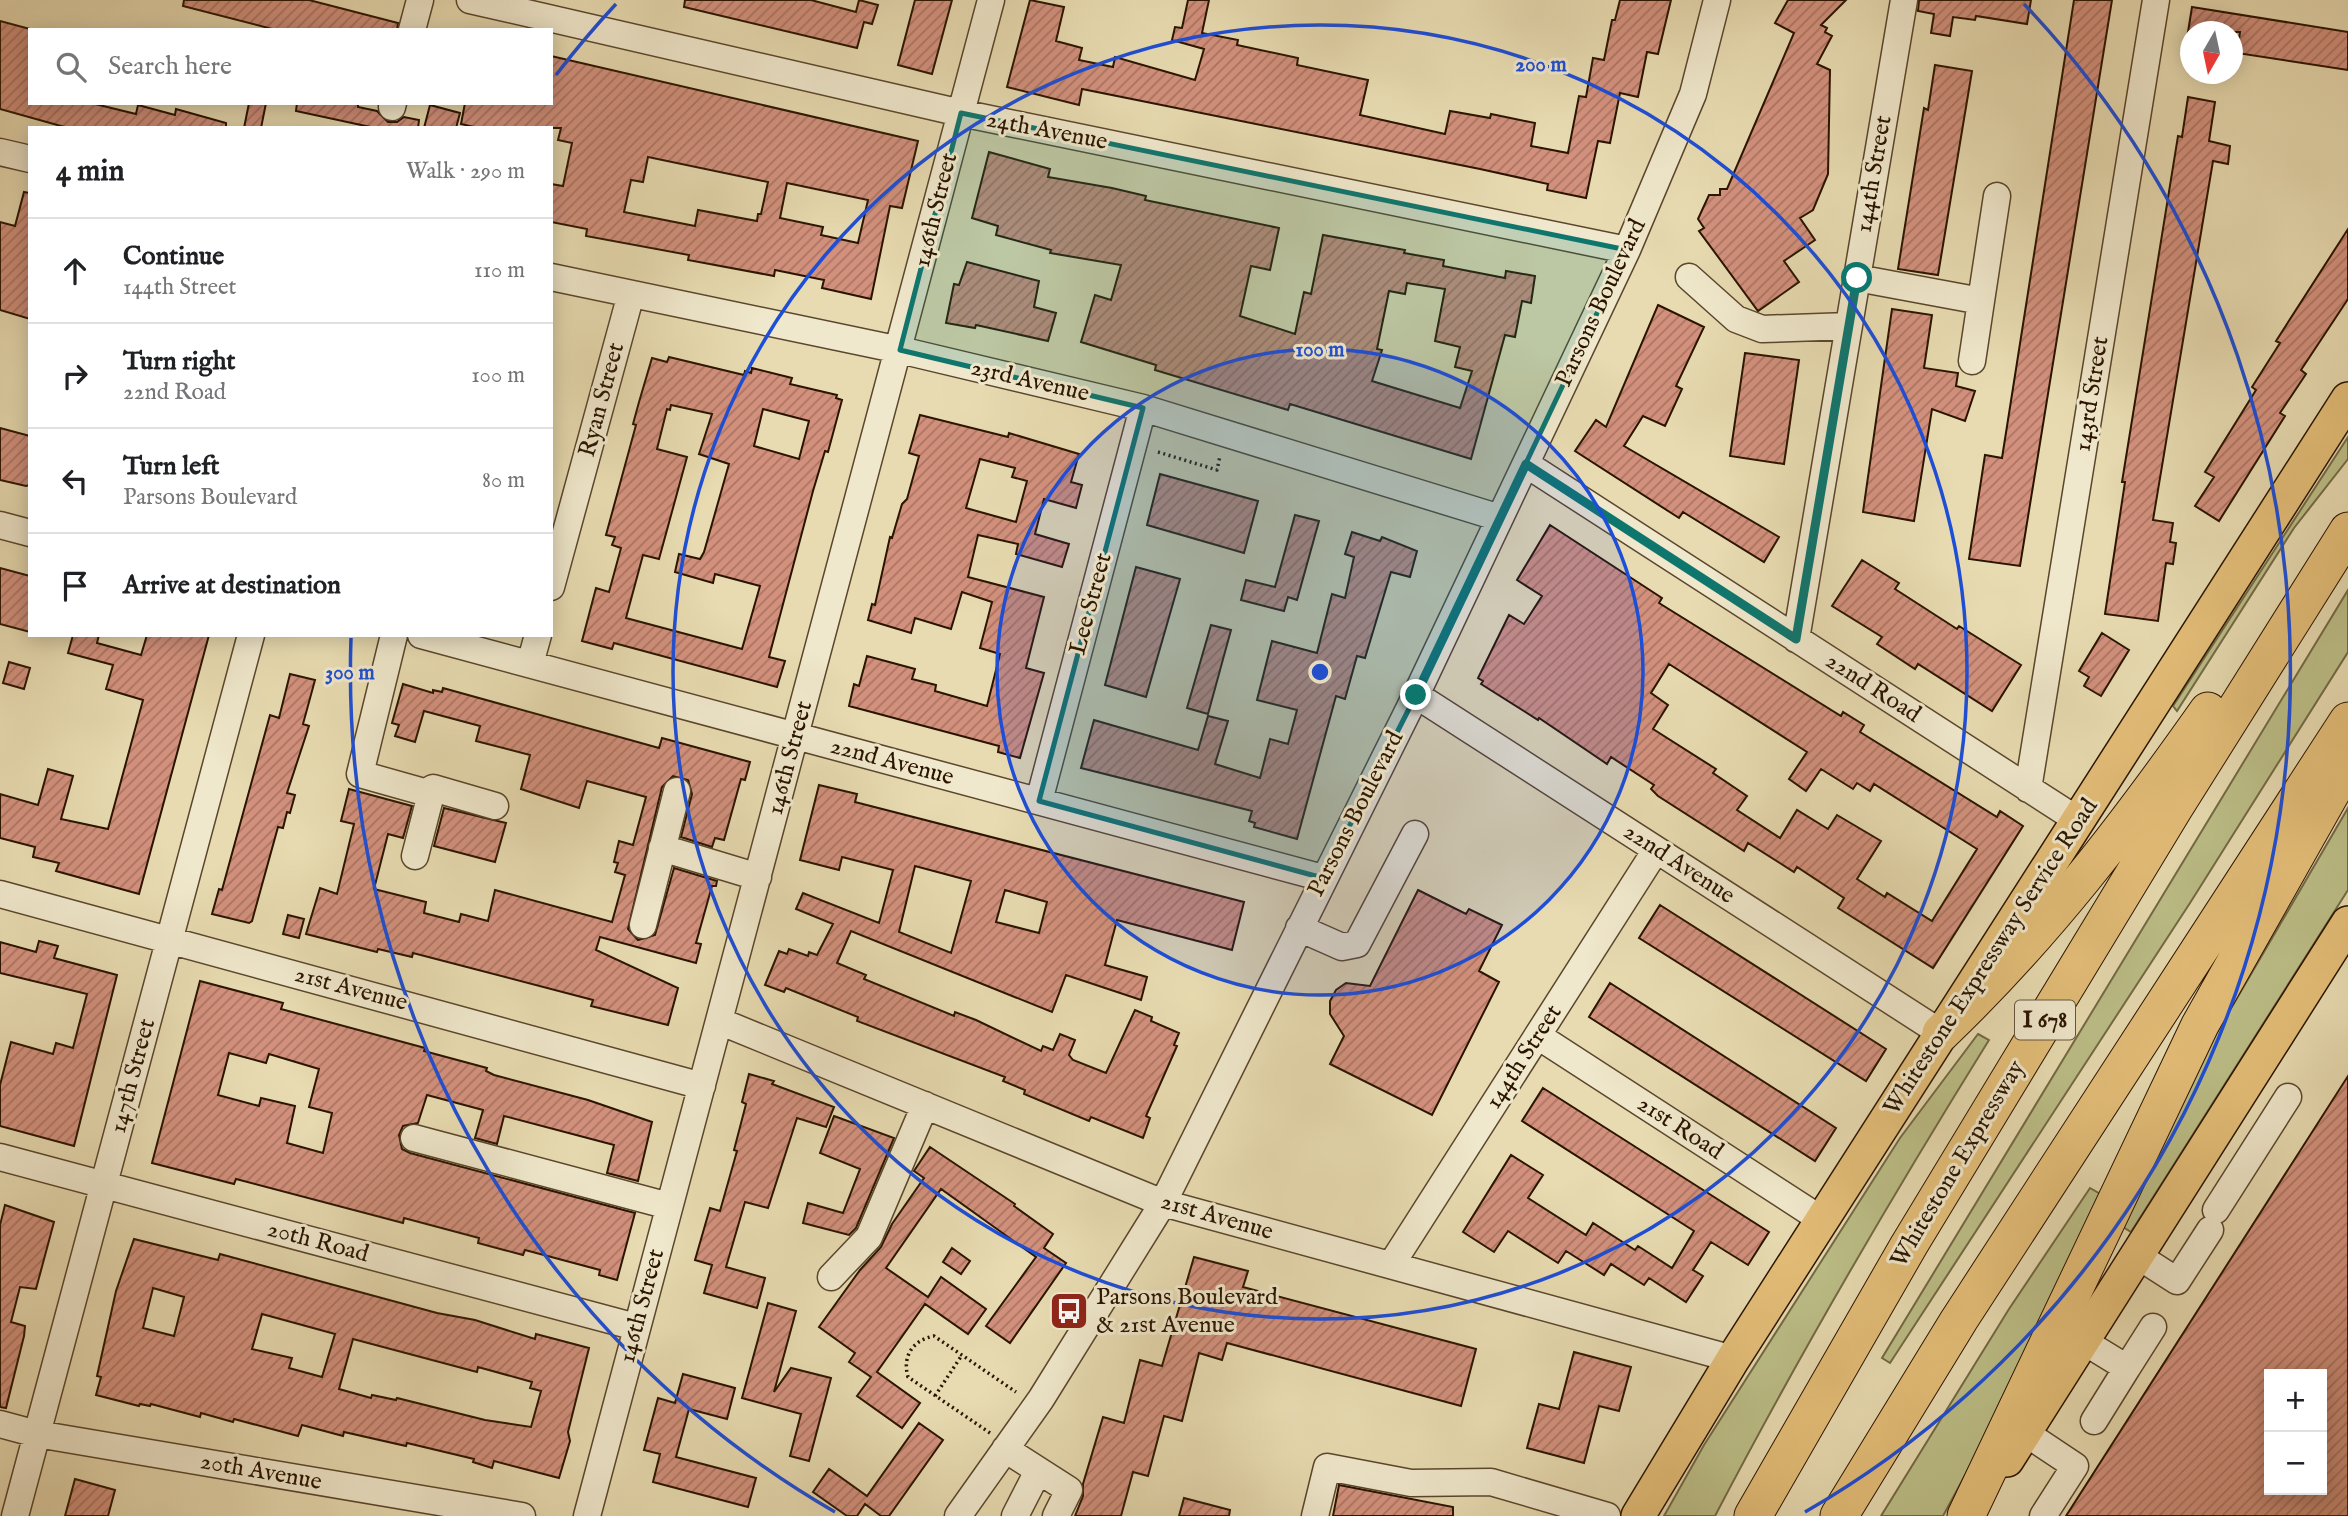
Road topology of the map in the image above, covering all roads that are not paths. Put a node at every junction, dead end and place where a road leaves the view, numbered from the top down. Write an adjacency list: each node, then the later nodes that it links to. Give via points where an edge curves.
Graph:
1 (420, 0): 8 (street)
2 (470, 0): 9 (street, 24th Avenue)
3 (991, 0): 9 (street, 146th Street)
4 (1739, 0): 7 (street)
5 (1904, 0): 16 (street, 144th Street)
6 (2156, 0): 41 (street, 143rd Street)
7 (1714, 13): 13 (street, Parsons Boulevard, via 1693,94)
8 (413, 28)
9 (961, 113): 13 (street, 24th Avenue); 20 (street, 146th Street)
10 (0, 152): 11 (street)
11 (28, 159)
12 (1997, 196): 18 (street)
13 (1627, 250): 24 (street, Parsons Boulevard)
14 (553, 277): 17 (street, 23rd Avenue)
15 (1689, 277): 19 (street, via 1736,319 1762,329)
16 (1857, 278): 18 (street); 19 (street, 144th Street)
17 (631, 294): 20 (street, 23rd Avenue); 30 (street, Ryan Street)
18 (1981, 301): 21 (street)
19 (1849, 326): 35 (street, 144th Street)
20 (900, 350): 23 (street, 23rd Avenue); 39 (street, 146th Street)
21 (1972, 361)
22 (2348, 399): 46 (main road, Whitestone Expressway Service Road)
23 (1143, 408): 26 (street, 23rd Avenue); 44 (street, Lee Street)
24 (1526, 464): 26 (street, Parsons Boulevard); 35 (street, 22nd Road)
25 (2348, 509): 59 (highway, via 2124,827 2034,940)
26 (1500, 518): 37 (street, Parsons Boulevard)
27 (0, 525): 29 (street)
28 (2348, 531): 95 (highway, Whitestone Expressway / I 678, via 1916,1233)
29 (28, 532)
30 (553, 580)
31 (250, 637): 57 (street, 147th Street)
32 (394, 637): 43 (street, via 360,774)
33 (429, 637): 36 (street, 22nd Avenue)
34 (537, 637): 36 (street)
35 (1796, 639): 41 (street, 22nd Road)
36 (530, 664): 39 (street, 22nd Avenue)
37 (1416, 695): 49 (street, 22nd Avenue); 52 (street, Parsons Boulevard)
38 (2348, 721): 96 (highway, via 1959,1320)
39 (796, 736): 44 (street, 22nd Avenue); 51 (street, 146th Street)
40 (2348, 764): 97 (highway, via 2200,1025)
41 (2028, 789): 46 (street, 22nd Road)
42 (677, 790): 48 (street)
43 (431, 794): 45 (street, via 433,788); 50 (street)
44 (1039, 801): 52 (street, 22nd Avenue)
45 (495, 806)
46 (2079, 821): 59 (main road, Whitestone Expressway Service Road)
47 (1415, 834): 56 (street, via 1357,944 1342,947)
48 (662, 848): 51 (street); 55 (street)
49 (1656, 850): 59 (street, 22nd Avenue); 60 (street, 144th Street)
50 (415, 856)
51 (758, 877): 58 (street, 146th Street)
52 (1323, 878): 56 (street, Parsons Boulevard)
53 (0, 894): 57 (street, 21st Avenue)
54 (2348, 923): 65 (main road)
55 (643, 925)
56 (1299, 928): 69 (street, Parsons Boulevard)
57 (169, 939): 61 (street, 21st Avenue); 68 (street, 147th Street)
58 (719, 1021): 61 (street, 146th Street); 63 (street, 21st Avenue)
59 (1941, 1033): 71 (main road, Whitestone Expressway Service Road)
60 (1538, 1036): 71 (street, 21st Road); 73 (street, 144th Street)
61 (702, 1086): 70 (street, 146th Street)
62 (2287, 1097): 67 (street)
63 (925, 1105): 69 (street, 21st Avenue); 74 (street, via 869,1237)
64 (414, 1138): 70 (street)
65 (2213, 1139): 67 (street); 72 (main road)
66 (0, 1157): 68 (street, 20th Road)
67 (2247, 1161): 72 (street, via 2170,1291)
68 (104, 1185): 76 (street, 20th Road); 83 (street, 147th Street)
69 (1163, 1203): 73 (street, 21st Avenue); 84 (street, Parsons Boulevard, via 1041,1399)
70 (669, 1206): 76 (street, 146th Street)
71 (1822, 1220): 78 (main road, Whitestone Expressway Service Road)
72 (2138, 1256): 77 (main road)
73 (1391, 1265): 78 (street, 21st Avenue)
74 (831, 1276)
75 (2153, 1327): 79 (street)
76 (636, 1328): 89 (street, 146th Street)
77 (2083, 1341): 79 (street); 82 (main road)
78 (1733, 1359): 94 (main road, Whitestone Expressway Service Road)
79 (2127, 1368): 80 (street)
80 (2094, 1421)
81 (0, 1424): 83 (street, 20th Avenue)
82 (2024, 1432): 98 (main road); 99 (street, via 2075,1466)
83 (37, 1434): 87 (street, 147th Street); 88 (street, 20th Avenue)
84 (998, 1442): 85 (street); 86 (street, Parsons Boulevard)
85 (1038, 1471): 90 (street); 91 (street, via 1069,1490)
86 (969, 1512)
87 (15, 1516)
88 (523, 1516)
89 (587, 1516)
90 (1015, 1516)
91 (1056, 1516)
92 (1315, 1516): 93 (street, via 1327,1467 1411,1483 1491,1482)
93 (1607, 1516)
94 (1638, 1516)
95 (1754, 1516)
96 (1839, 1516)
97 (1966, 1516)
98 (1972, 1516)
99 (2043, 1516)

